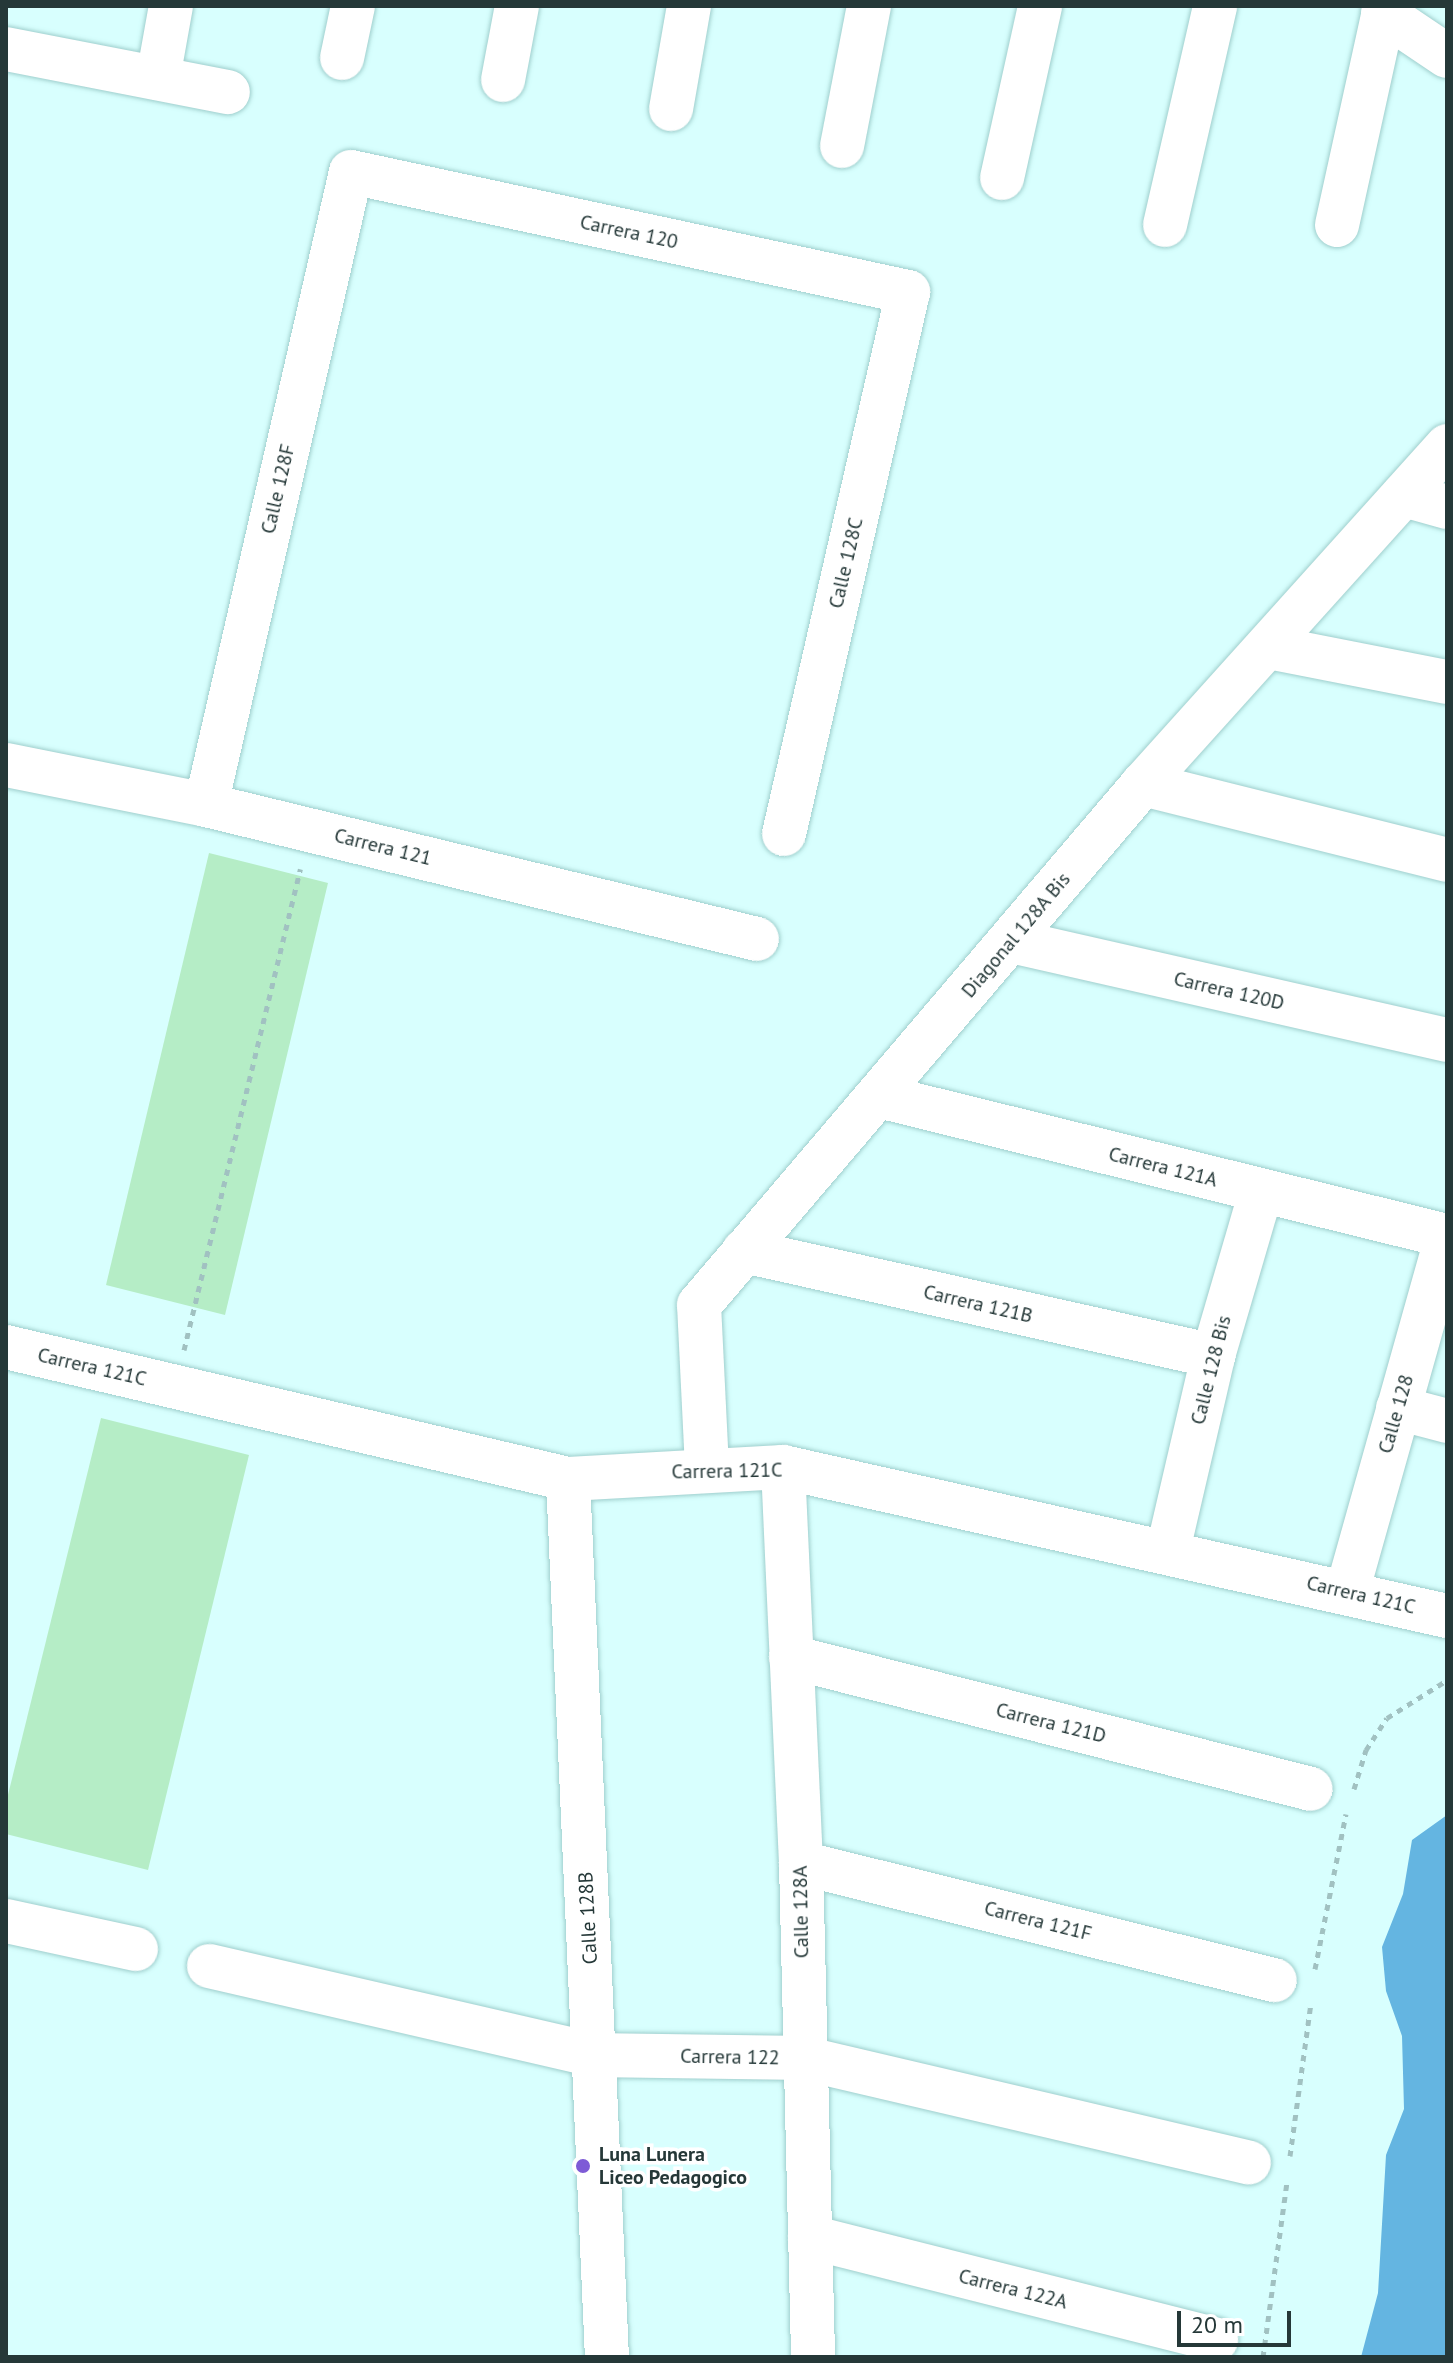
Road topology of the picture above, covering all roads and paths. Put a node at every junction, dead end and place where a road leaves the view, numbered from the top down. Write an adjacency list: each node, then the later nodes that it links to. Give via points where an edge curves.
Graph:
1 (171, 6): 12 (street)
2 (353, 6): 11 (street)
3 (517, 6): 13 (street)
4 (689, 6): 15 (street)
5 (869, 6): 16 (street)
6 (1040, 6): 18 (street)
7 (1215, 6): 19 (street)
8 (1384, 10): 10 (street); 20 (street)
9 (6, 49): 12 (street)
10 (1447, 56)
11 (342, 58)
12 (158, 78): 14 (street)
13 (503, 80)
14 (228, 92)
15 (671, 109)
16 (842, 146)
17 (351, 172): 21 (street, Carrera 120); 29 (street, Calle 128F)
18 (1002, 178)
19 (1165, 225)
20 (1337, 225)
21 (908, 292): 31 (street, Calle 128C)
22 (1447, 446): 23 (street, Diagonal 128A Bis)
23 (1404, 495): 24 (street); 25 (street, Diagonal 128A Bis)
24 (1447, 507)
25 (1268, 647): 26 (street); 28 (street, Diagonal 128A Bis)
26 (1447, 682)
27 (6, 765): 29 (street, Carrera 121)
28 (1143, 784): 32 (street); 34 (street, Diagonal 128A Bis)
29 (206, 805): 30 (street, Carrera 121)
30 (309, 830): 33 (street, Carrera 121); 42 (path)
31 (784, 834)
32 (1447, 860)
33 (757, 939)
34 (1011, 941): 35 (street, Carrera 120D); 36 (street, Diagonal 128A Bis)
35 (1447, 1040)
36 (879, 1096): 37 (street, Carrera 121A); 39 (street, Diagonal 128A Bis)
37 (1261, 1192): 38 (street, Carrera 121A); 41 (street, Calle 128 Bis)
38 (1447, 1236): 43 (street, Calle 128)
39 (744, 1251): 41 (street, Carrera 121B); 46 (street, Diagonal 128A Bis, via 699,1305)
40 (6, 1347): 42 (street, Carrera 121C)
41 (1213, 1356): 48 (street, Calle 128 Bis)
42 (175, 1387): 47 (street, Carrera 121C)
43 (1398, 1408): 44 (street); 49 (street, Calle 128)
44 (1447, 1421)
45 (783, 1467): 46 (street, Carrera 121C); 48 (street, Carrera 121C); 51 (street, Calle 128A)
46 (707, 1468): 47 (street, Carrera 121C)
47 (568, 1479): 59 (street, Calle 128B)
48 (1168, 1550): 49 (street, Carrera 121C)
49 (1347, 1592): 50 (street, Carrera 121C)
50 (1447, 1616)
51 (791, 1657): 53 (street, Carrera 121D); 54 (street, Calle 128A)
52 (1447, 1680): 58 (path, via 1387,1718 1366,1750)
53 (1311, 1789)
54 (801, 1863): 58 (street, Carrera 121F); 60 (street, Calle 128A)
55 (6, 1921): 56 (street)
56 (136, 1949)
57 (209, 1966): 59 (street, Carrera 122)
58 (1301, 1981): 66 (path)
59 (594, 2055): 60 (street, Carrera 122); 64 (street, Calle 128B)
60 (803, 2058): 61 (street, Carrera 122); 62 (street, Calle 128A)
61 (1249, 2163)
62 (810, 2237): 63 (street, Carrera 122A); 65 (street, Calle 128A)
63 (1216, 2340)
64 (607, 2357)
65 (813, 2357)
66 (1263, 2357)

